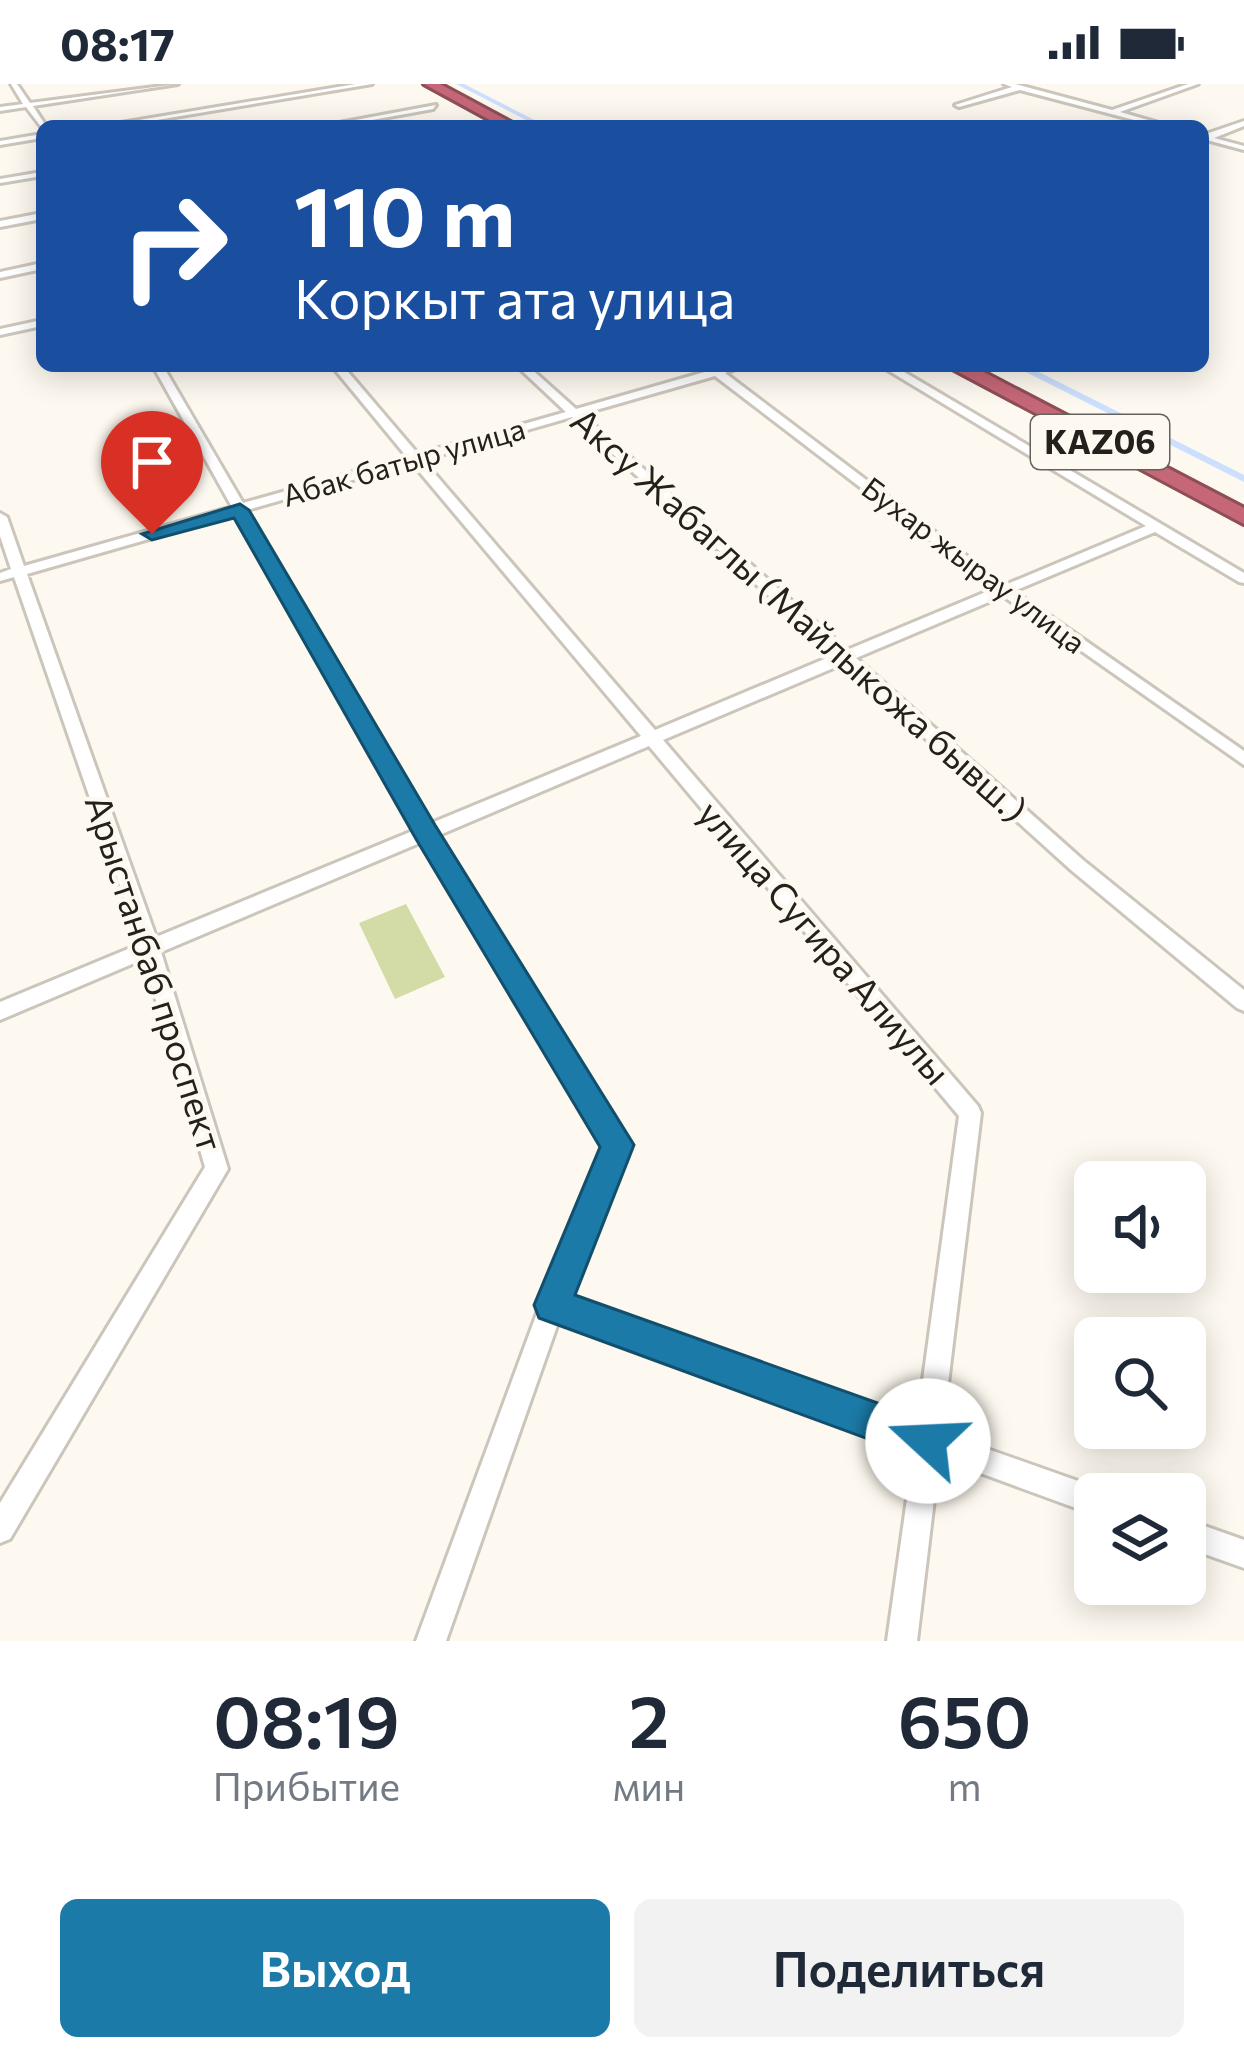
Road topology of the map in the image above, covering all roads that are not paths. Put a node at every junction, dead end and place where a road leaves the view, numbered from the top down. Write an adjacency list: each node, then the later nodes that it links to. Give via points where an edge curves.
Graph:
1 (14, 84): 10 (street)
2 (175, 84): 10 (street)
3 (369, 84): 16 (street)
4 (421, 84): 18 (highway)
5 (430, 84): 19 (highway)
6 (1006, 84): 9 (street)
7 (1033, 84): 9 (street)
8 (1195, 84): 14 (street)
9 (1020, 88): 11 (street); 14 (street)
10 (28, 105): 13 (street); 15 (street)
11 (959, 105)
12 (433, 107): 17 (street)
13 (0, 109)
14 (1112, 112): 20 (street)
15 (38, 120)
16 (144, 120)
17 (360, 120)
18 (490, 120)
19 (499, 120)
20 (1142, 120)
21 (1244, 123): 22 (street)
22 (1209, 136)
23 (36, 137): 25 (street)
24 (1209, 138): 26 (street)
25 (0, 143)
26 (1244, 148)
27 (36, 175): 28 (street)
28 (0, 181)
29 (36, 217): 30 (street)
30 (0, 224)
31 (36, 267): 32 (street)
32 (0, 274)
33 (36, 323): 34 (street)
34 (0, 332)
35 (161, 372): 46 (street)
36 (342, 372): 44 (street, улица Сугира Алиулы)
37 (529, 372): 43 (street, Аксу Жабаглы (Майлыкожа бывш.))
38 (703, 372): 43 (street, Абак батыр улица)
39 (716, 372): 52 (street, Бухар жырау улица)
40 (896, 372): 49 (street)
41 (968, 372): 48 (highway, KАZ06)
42 (983, 372): 45 (highway, KАZ06)
43 (576, 414): 44 (street, Абак батыр улица); 53 (street, Аксу Жабаглы (Майлыкожа бывш.))
44 (419, 458): 46 (street, Абак батыр улица); 54 (street, улица Сугира Алиулы)
45 (1244, 508)
46 (240, 510): 50 (street, Абак батыр улица); 56 (street)
47 (0, 517): 50 (street, Арыстанбаб проспект)
48 (1244, 517)
49 (1155, 527): 51 (street); 52 (street)
50 (10, 574): 57 (street, Арыстанбаб проспект)
51 (1244, 579)
52 (1003, 590): 53 (street); 55 (street, Бухар жырау улица)
53 (843, 656): 54 (street); 58 (street, Аксу Жабаглы (Майлыкожа бывш.), via 1076,865)
54 (647, 737): 56 (street); 61 (street, улица Сугира Алиулы, via 970,1113)
55 (1244, 759)
56 (425, 832): 57 (street); 60 (street, via 617,1145)
57 (150, 946): 59 (street); 63 (street, Арыстанбаб проспект, via 217,1169)
58 (1244, 1002)
59 (0, 1011)
60 (552, 1305): 61 (street); 66 (street)
61 (928, 1441): 62 (street); 67 (street, улица Сугира Алиулы)
62 (1074, 1493)
63 (0, 1528)
64 (1206, 1541): 65 (street)
65 (1244, 1555)
66 (431, 1641)
67 (902, 1641)

